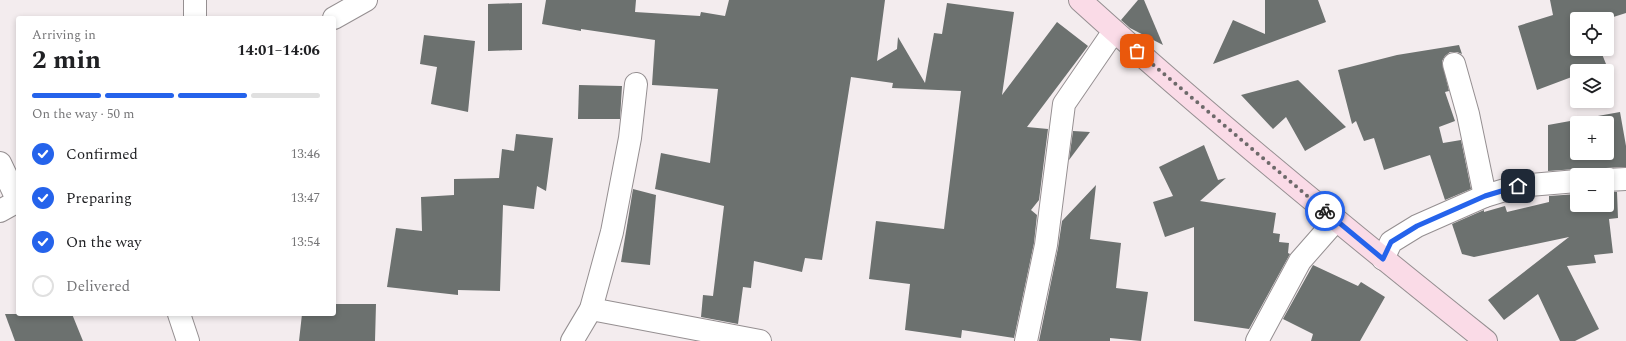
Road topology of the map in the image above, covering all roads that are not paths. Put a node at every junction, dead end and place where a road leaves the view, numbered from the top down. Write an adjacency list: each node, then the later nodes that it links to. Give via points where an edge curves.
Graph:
1 (195, 0): 4 (street)
2 (366, 0): 5 (street)
3 (1080, 0): 6 (main road)
4 (195, 16)
5 (336, 17)
6 (1114, 31): 17 (main road); 24 (street, via 1064,104 1046,245)
7 (1454, 64): 13 (street, via 1468,114)
8 (636, 84): 19 (street, via 630,138 612,232)
9 (0, 164): 14 (street)
10 (1626, 179): 11 (street)
11 (1614, 180)
12 (1570, 182): 13 (street, via 1518,186)
13 (1485, 196): 18 (street, via 1417,226 1391,242)
14 (16, 197)
15 (16, 202): 16 (street)
16 (0, 212)
17 (1336, 220): 18 (main road); 25 (street, via 1300,261)
18 (1383, 259): 26 (main road)
19 (590, 309): 22 (street); 23 (street)
20 (180, 316): 21 (street)
21 (188, 341)
22 (572, 341)
23 (760, 341)
24 (1026, 341)
25 (1257, 341)
26 (1486, 341)

